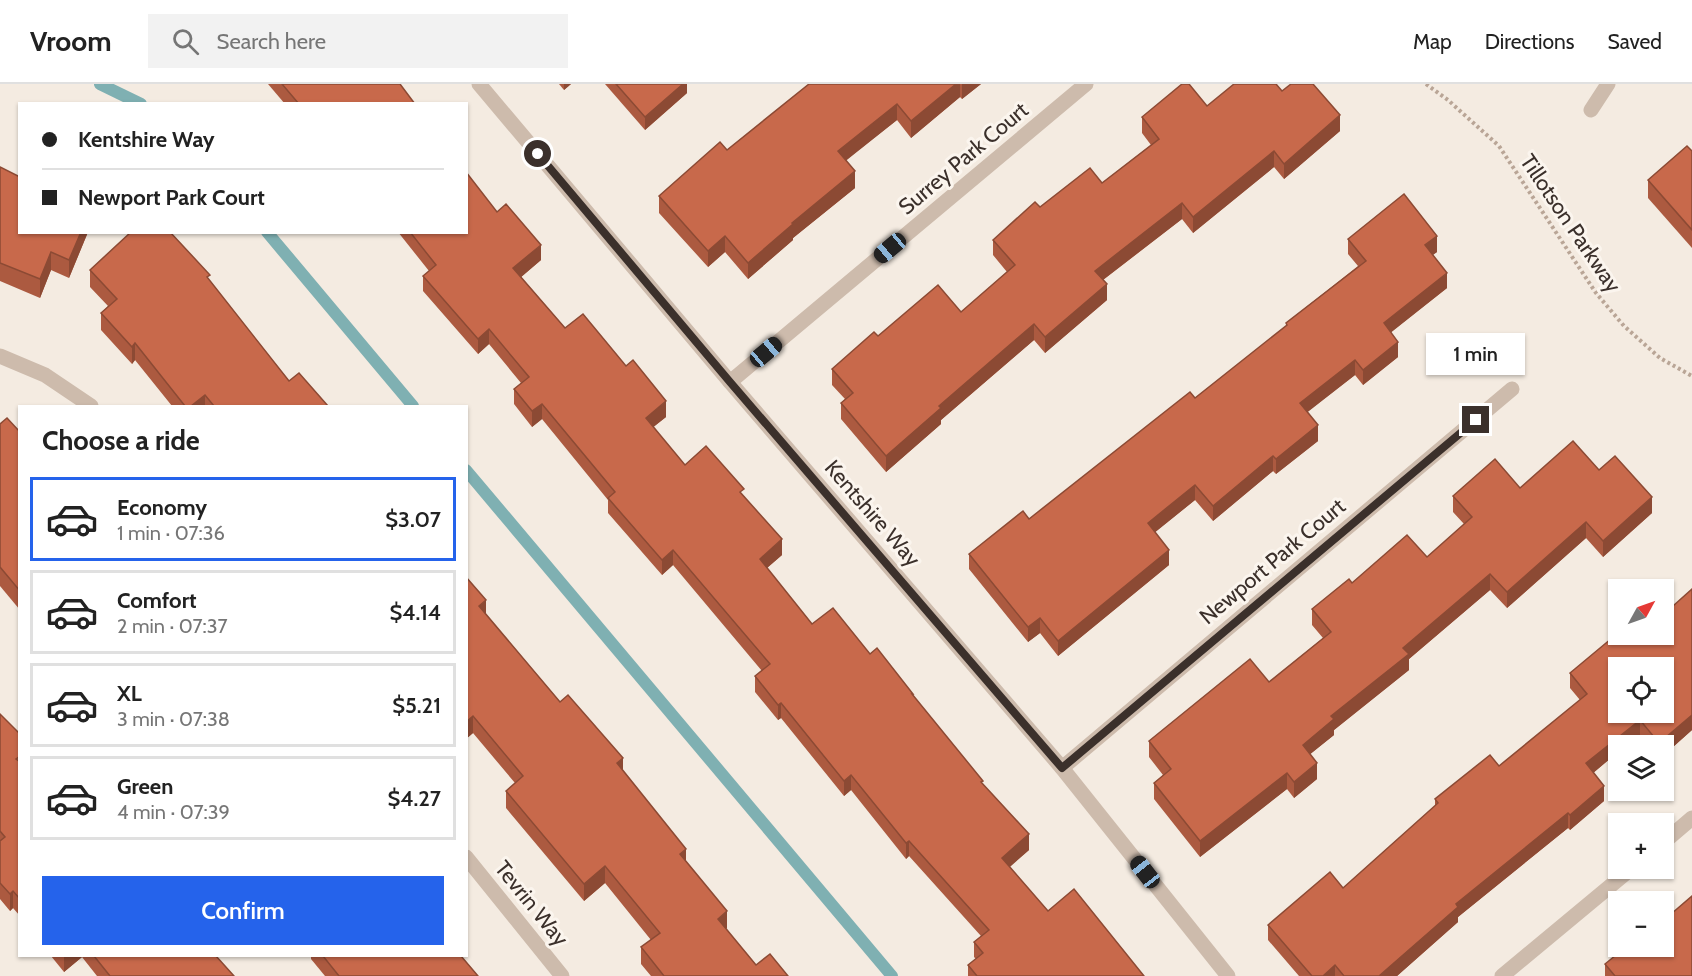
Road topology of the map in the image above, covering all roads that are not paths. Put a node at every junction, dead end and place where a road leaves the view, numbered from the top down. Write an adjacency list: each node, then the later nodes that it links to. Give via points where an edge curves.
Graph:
1 (479, 84): 6 (street, Kentshire Way)
2 (1086, 84): 6 (street, Surrey Park Court)
3 (1608, 84): 4 (street)
4 (1591, 110)
5 (0, 356): 8 (street, via 45,375)
6 (730, 382): 9 (street, Kentshire Way)
7 (1512, 389): 9 (street, Newport Park Court)
8 (90, 405)
9 (1062, 768): 15 (street, Kentshire Way)
10 (1692, 818): 11 (street)
11 (1674, 833)
12 (468, 859): 14 (street, Tevrin Way)
13 (1619, 879): 16 (street)
14 (562, 976)
15 (1228, 976)
16 (1502, 976)

